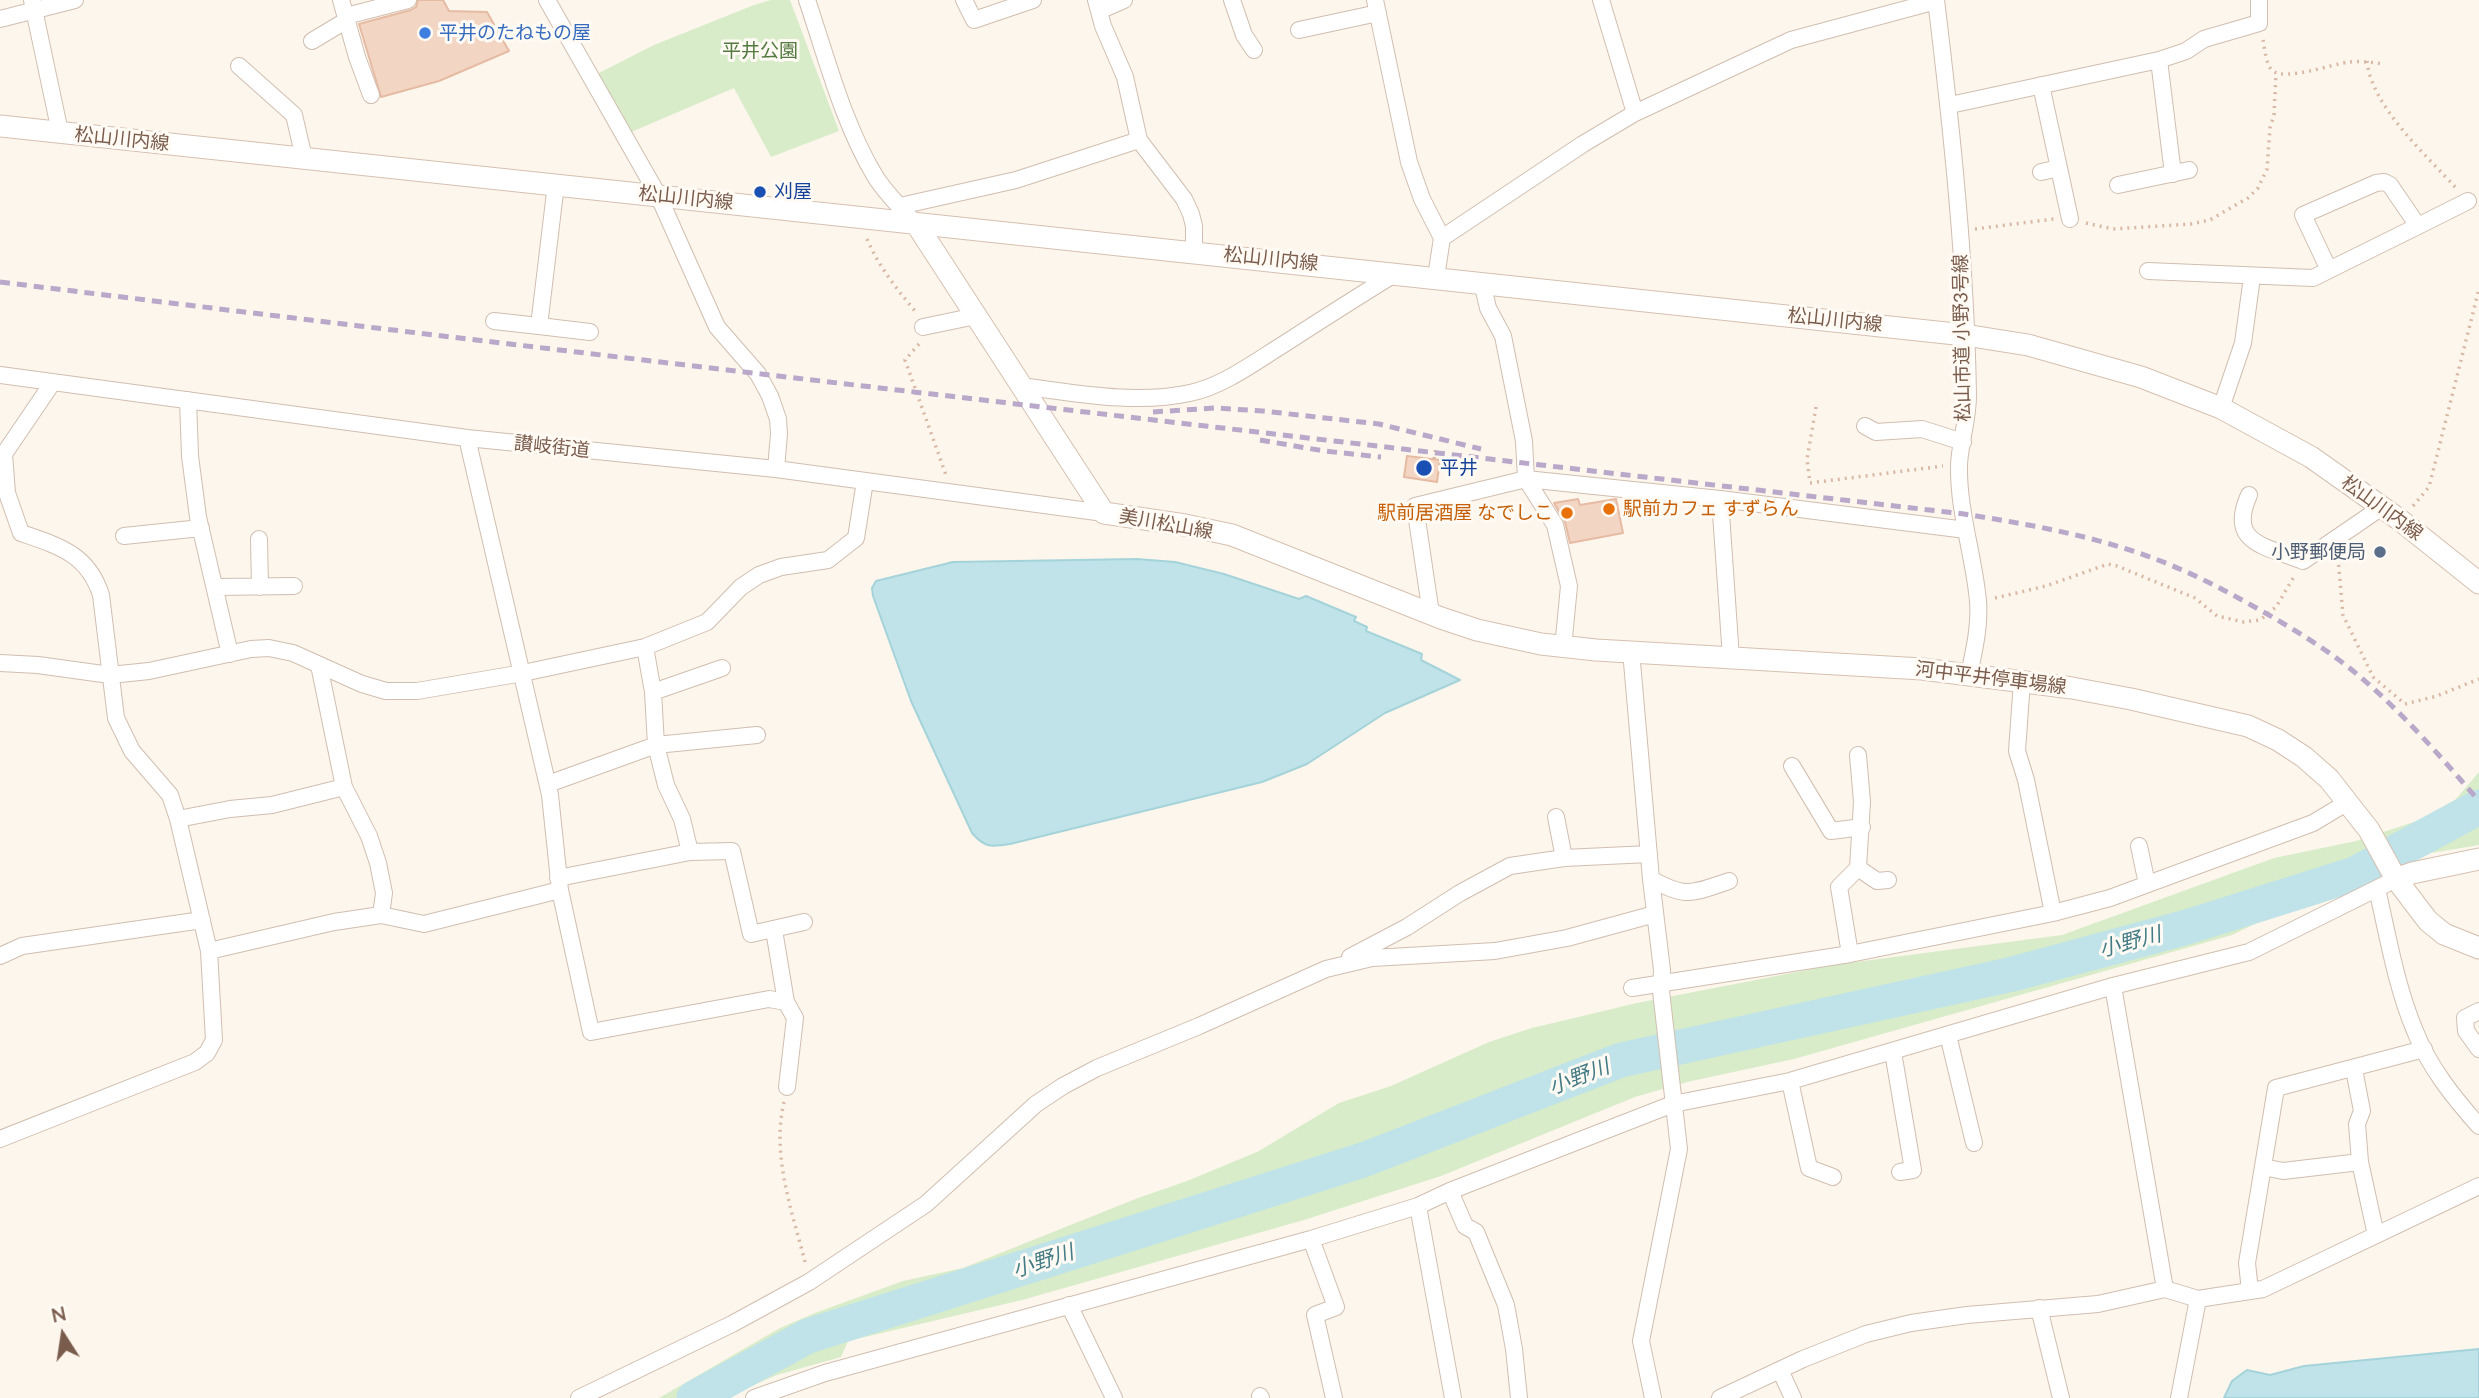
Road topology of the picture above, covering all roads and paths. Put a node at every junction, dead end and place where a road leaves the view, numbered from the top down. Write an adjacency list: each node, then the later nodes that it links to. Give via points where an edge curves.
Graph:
1 (75, 0): 13 (street)
2 (341, 0): 16 (street)
3 (408, 0): 16 (street)
4 (547, 0): 38 (street)
5 (807, 0): 40 (street, via 852,132 875,175)
6 (964, 0): 7 (street, via 974,20)
7 (1033, 0)
8 (1124, 0): 14 (street)
9 (1232, 0): 21 (street)
10 (1601, 0): 29 (street)
11 (1936, 0): 28 (street, 松山市道 小野3号線); 29 (street, via 1791,40)
12 (2259, 0): 18 (street)
13 (33, 5): 17 (street); 31 (street)
14 (1098, 6): 32 (street, via 1125,77)
15 (1376, 7): 19 (street); 45 (street, via 1409,162)
16 (346, 18): 20 (street); 27 (street)
17 (0, 19)
18 (2259, 23): 22 (street, via 2204,39); 23 (path, via 2270,69 2276,74)
19 (1299, 30)
20 (312, 41)
21 (1254, 50)
22 (2159, 60): 26 (street); 37 (street, via 2181,172)
23 (2367, 61): 24 (path); 39 (path, via 2379,100)
24 (2382, 64)
25 (240, 66): 33 (street, via 294,115)
26 (2041, 85): 28 (street); 34 (street)
27 (371, 95)
28 (1950, 105): 59 (street, 松山市道 小野3号線)
29 (1635, 113): 45 (street)
30 (0, 126): 31 (main road, 松山川内線)
31 (60, 132): 33 (main road, 松山川内線)
32 (1139, 140): 40 (street, via 1016,180); 46 (street, via 1184,199 1191,214)
33 (304, 158): 36 (main road, 松山川内線)
34 (2059, 168): 35 (street); 42 (street)
35 (2041, 172)
36 (556, 184): 38 (main road, 松山川内線); 56 (street)
37 (2118, 186)
38 (658, 195): 41 (main road, 松山川内線); 72 (street, via 717,327 758,374 770,396 778,419)
39 (2468, 201): 44 (street)
40 (900, 206): 43 (street)
41 (858, 218): 43 (main road, 松山川内線); 57 (path, via 874,255)
42 (2070, 219)
43 (917, 225): 46 (main road, 松山川内線); 54 (main road, 美川松山線)
44 (2418, 226): 47 (street); 47 (street, via 2384,182 2303,215)
45 (1442, 238): 50 (street)
46 (1194, 251): 49 (main road, 松山川内線)
47 (2329, 270): 51 (street, via 2313,278)
48 (2148, 271): 51 (street)
49 (1396, 273): 50 (main road, 松山川内線); 62 (street, via 1253,364 1191,393 1110,397)
50 (1436, 277): 52 (main road, 松山川内線)
51 (2252, 277): 65 (street, via 2243,343)
52 (1482, 282): 59 (main road, 松山川内線); 73 (street, via 1488,308 1503,336 1524,441)
53 (2479, 289): 80 (path, via 2429,487)
54 (975, 316): 57 (street); 62 (main road, 美川松山線)
55 (494, 321): 56 (street)
56 (539, 326): 58 (street)
57 (923, 327): 75 (path, via 920,343 905,360)
58 (590, 332)
59 (1965, 335): 65 (main road, 松山川内線, via 2028,345 2129,373); 68 (street, 松山市道 小野3号線, via 1968,400)
60 (0, 375): 61 (street, 讃岐街道)
61 (52, 382): 63 (street, 讃岐街道); 103 (street, via 4,454 7,493 21,533 60,546 95,576 102,595)
62 (1020, 386): 79 (main road, 美川松山線)
63 (188, 400): 67 (street, 讃岐街道); 81 (street, via 190,456)
64 (1816, 407): 71 (path, via 1807,459 1810,483)
65 (2221, 408): 78 (main road, 松山川内線, via 2311,457)
66 (1865, 426): 68 (street, via 1875,432 1922,429)
67 (467, 438): 72 (street, 讃岐街道); 101 (street)
68 (1963, 442): 71 (street, 松山市道 小野3号線)
69 (1436, 447): 70 (path)
70 (1434, 459)
71 (1959, 464): 82 (street, 松山市道 小野3号線)
72 (776, 469): 74 (street, 讃岐街道)
73 (1525, 479): 77 (street); 92 (street, via 1415,506); 94 (street, via 1555,525 1569,586)
74 (865, 481): 75 (street, 讃岐街道); 93 (street, via 856,538 828,560 759,575 707,622)
75 (952, 493): 79 (street, 讃岐街道)
76 (2249, 495): 86 (street, via 2241,518 2252,541)
77 (1720, 499): 82 (street); 97 (street)
78 (2382, 507): 80 (main road, 松山川内線); 84 (street)
79 (1104, 513): 92 (main road, 美川松山線, via 1231,535)
80 (2400, 520): 87 (main road, 松山川内線)
81 (201, 528): 83 (street); 89 (street)
82 (1966, 530): 91 (street, 松山市道 小野3号線)
83 (124, 536)
84 (2336, 538): 86 (street); 104 (path, via 2343,615 2373,677 2405,705)
85 (259, 539): 90 (street)
86 (2303, 561): 91 (path, via 2276,607 2260,621 2217,616 2195,598 2108,564 2046,586)
87 (2479, 583)
88 (294, 586): 90 (street)
89 (215, 587): 90 (street); 96 (street)
90 (260, 587)
91 (1978, 602): 102 (street, 松山市道 小野3号線, via 1978,631)
92 (1431, 614): 94 (main road, 河中平井停車場線, via 1477,630)
93 (645, 647): 101 (street); 106 (street)
94 (1563, 648): 95 (main road, 河中平井停車場線)
95 (1631, 651): 97 (main road, 河中平井停車場線); 119 (street)
96 (230, 654): 99 (street, via 270,648); 103 (street)
97 (1731, 658): 102 (main road, 河中平井停車場線, via 1922,668)
98 (0, 663): 103 (street)
99 (319, 665): 101 (street, via 386,691 417,691); 112 (street)
100 (722, 668): 106 (street)
101 (523, 673): 111 (street)
102 (1969, 675): 105 (main road, 河中平井停車場線)
103 (110, 676): 115 (street, via 121,732 170,795)
104 (2479, 679)
105 (2022, 681): 113 (main road, 河中平井停車場線, via 2131,699 2248,726 2304,757); 130 (street, via 2017,751)
106 (653, 692): 108 (street)
107 (757, 735): 108 (street)
108 (656, 745): 111 (street); 118 (street)
109 (1858, 755): 116 (street)
110 (1792, 766): 116 (street, via 1831,831)
111 (548, 784): 127 (street)
112 (344, 787): 115 (street, via 272,805); 132 (street, via 378,863 384,893)
113 (2348, 802): 123 (main road, 河中平井停車場線); 128 (street, via 2313,823)
114 (1556, 817): 120 (street)
115 (178, 819): 133 (street)
116 (1862, 827): 122 (street)
117 (2139, 846): 128 (street)
118 (690, 852): 127 (street); 135 (street, via 733,851 751,934)
119 (1649, 854): 120 (street); 124 (street)
120 (1564, 858): 140 (street, via 1510,866)
121 (2479, 859): 123 (main road)
122 (1858, 868): 125 (street, via 1877,881); 138 (street, via 1839,887)
123 (2394, 875): 129 (street); 136 (main road, via 2428,921 2444,934)
124 (1651, 879): 126 (street, via 1673,891 1692,894); 131 (street)
125 (1888, 880)
126 (1729, 881)
127 (559, 884): 132 (street, via 424,924); 144 (street, via 591,1032 769,999)
128 (2147, 884): 130 (street)
129 (2377, 889): 141 (street, via 2249,952); 147 (street, via 2400,987)
130 (2053, 913): 138 (street)
131 (1655, 914): 140 (street, via 1495,951 1372,958); 143 (street)
132 (381, 915): 137 (street)
133 (202, 920): 137 (street); 139 (street, via 22,946)
134 (804, 922): 135 (street)
135 (774, 930): 144 (street)
136 (2479, 948)
137 (209, 951): 155 (street, via 214,1040 208,1053)
138 (1850, 954): 143 (street)
139 (0, 956)
140 (1326, 969): 166 (street, via 1063,1086 926,1205)
141 (2113, 986): 146 (street); 167 (street)
142 (1632, 988): 143 (street)
143 (1661, 988): 153 (street)
144 (786, 1002): 152 (street, via 795,1018)
145 (2479, 1011): 148 (street, via 2465,1018 2466,1031)
146 (1948, 1035): 149 (street); 156 (street)
147 (2424, 1049): 150 (street); 154 (street)
148 (2479, 1049)
149 (1893, 1052): 151 (street); 159 (street, via 1913,1170)
150 (2354, 1069): 157 (street, via 2362,1111 2357,1124); 158 (street, via 2276,1088)
151 (1790, 1081): 153 (street); 160 (street, via 1809,1168)
152 (787, 1087): 166 (path, via 779,1154)
153 (1672, 1101): 162 (street); 179 (street, via 1679,1149 1641,1340)
154 (2479, 1126)
155 (0, 1139)
156 (1974, 1143)
157 (2360, 1162): 158 (street, via 2283,1171); 164 (street)
158 (2263, 1167): 168 (street, via 2247,1263)
159 (1900, 1172)
160 (1833, 1177)
161 (2479, 1186): 164 (street)
162 (1450, 1191): 163 (street); 178 (street, via 1465,1226 1476,1231 1506,1305)
163 (1418, 1206): 165 (street); 177 (street)
164 (2376, 1235): 168 (street)
165 (1311, 1239): 170 (street); 176 (street, via 1336,1307 1315,1315)
166 (810, 1282): 173 (street)
167 (2165, 1289): 169 (street); 171 (street, via 2098,1304)
168 (2250, 1291): 169 (street)
169 (2198, 1299): 183 (street)
170 (1069, 1305): 174 (street, via 825,1373); 175 (street)
171 (2039, 1308): 172 (street, via 1911,1323 1866,1334); 182 (street)
172 (1780, 1370): 180 (street); 181 (street)
173 (579, 1398)
174 (754, 1398)
175 (1114, 1398)
176 (1334, 1398)
177 (1453, 1398)
178 (1519, 1398)
179 (1653, 1398)
180 (1720, 1398)
181 (1793, 1398)
182 (2061, 1398)
183 (2179, 1398)

